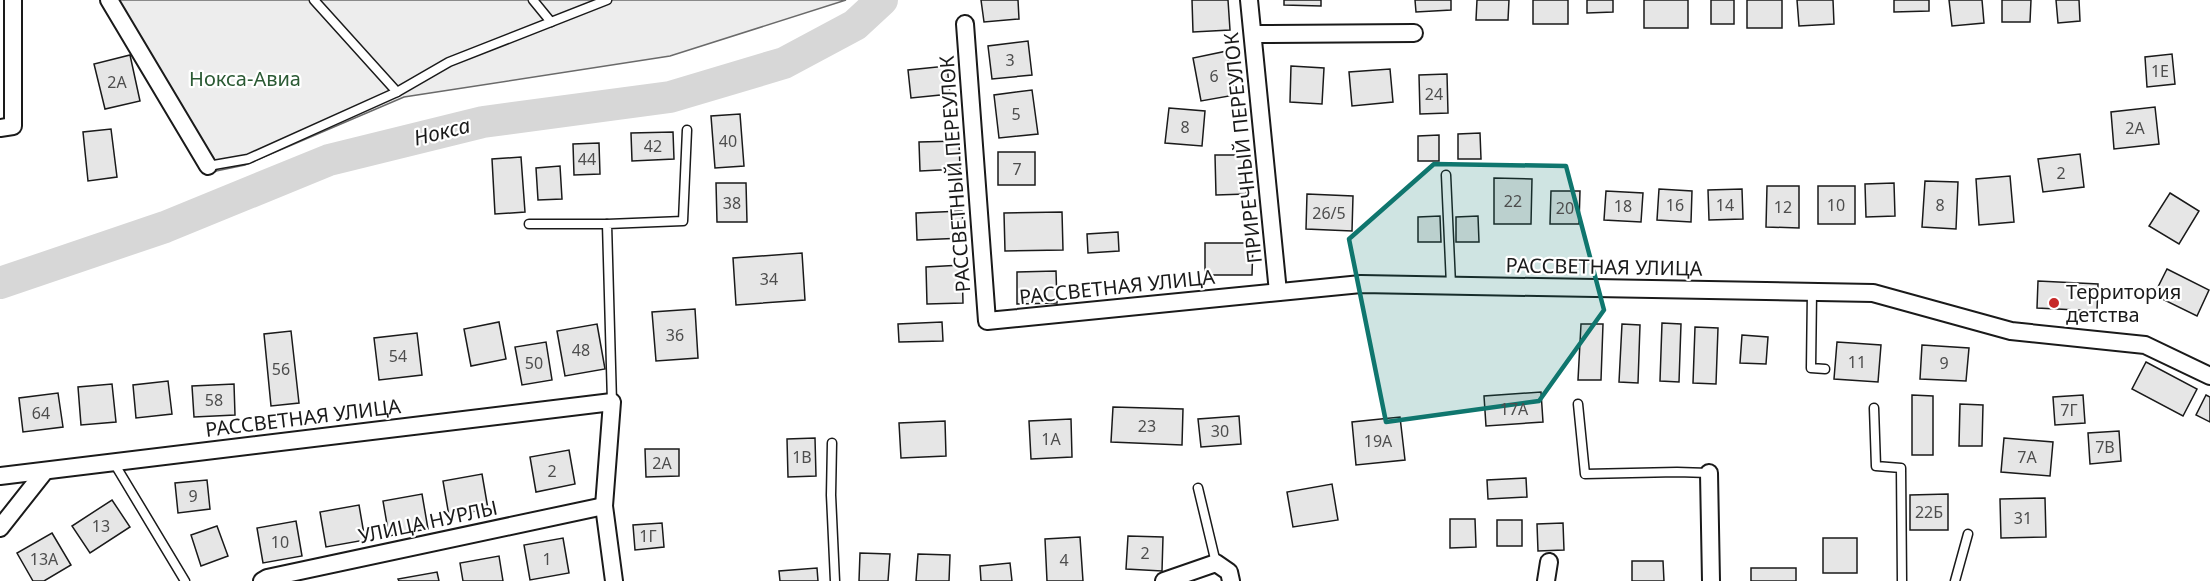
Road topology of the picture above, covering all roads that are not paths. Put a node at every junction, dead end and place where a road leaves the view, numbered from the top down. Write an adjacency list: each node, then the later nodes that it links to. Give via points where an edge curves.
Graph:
1 (13, 0): 12 (street)
2 (109, 0): 14 (street)
3 (314, 0): 11 (lane)
4 (532, 0): 7 (lane)
5 (607, 0): 7 (lane)
6 (1249, 0): 10 (street, ПРИРЕЧНЫЙ ПЕРЕУЛОК)
7 (551, 22): 11 (lane, via 449,62)
8 (965, 24): 21 (street, РАССВЕТНЫЙ ПЕРЕУЛОК)
9 (1413, 33): 10 (street)
10 (1253, 34): 19 (street, ПРИРЕЧНЫЙ ПЕРЕУЛОК)
11 (397, 92): 14 (lane, via 248,159)
12 (7, 127)
13 (687, 130): 17 (lane, via 683,221)
14 (208, 166)
15 (1446, 175): 18 (lane)
16 (529, 224): 17 (lane)
17 (607, 224): 24 (lane)
18 (1450, 285): 19 (street, РАССВЕТНАЯ УЛИЦА, via 1361,284); 20 (street, РАССВЕТНАЯ УЛИЦА)
19 (1278, 292): 21 (street, РАССВЕТНАЯ УЛИЦА)
20 (1812, 292): 22 (lane, via 1811,368); 23 (street, РАССВЕТНАЯ УЛИЦА, via 1873,293 2011,331 2145,345)
21 (987, 321)
22 (1825, 369)
23 (2210, 376)
24 (612, 402): 28 (street, РАССВЕТНАЯ УЛИЦА); 33 (street)
25 (1578, 404): 30 (lane, via 1585,474)
26 (1874, 408): 46 (lane, via 1876,466 1901,468)
27 (832, 443): 41 (lane)
28 (114, 463): 29 (street, РАССВЕТНАЯ УЛИЦА); 38 (lane)
29 (45, 471): 31 (street, РАССВЕТНАЯ УЛИЦА); 34 (street)
30 (1709, 473): 45 (street)
31 (0, 476)
32 (1198, 488): 37 (lane)
33 (604, 506): 39 (street, УЛИЦА НУРЛЫ); 40 (street)
34 (0, 528)
35 (1968, 534): 47 (lane)
36 (1549, 562): 44 (street)
37 (1216, 563): 42 (street); 43 (street, via 1229,572)
38 (185, 581)
39 (262, 581)
40 (614, 581)
41 (836, 581)
42 (1164, 581)
43 (1231, 581)
44 (1546, 581)
45 (1711, 581)
46 (1902, 581)
47 (1955, 581)

